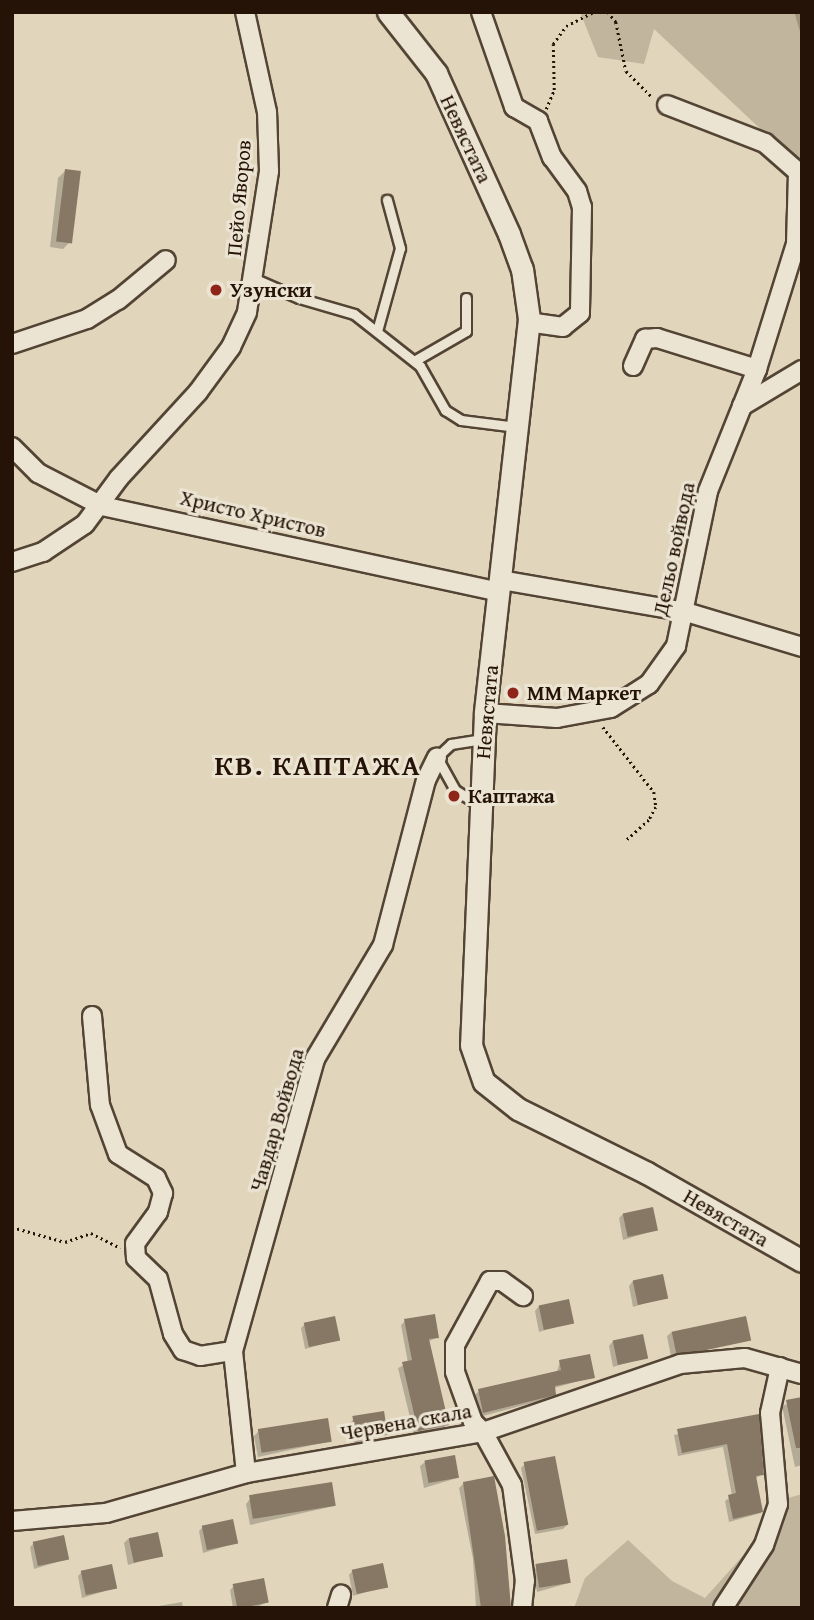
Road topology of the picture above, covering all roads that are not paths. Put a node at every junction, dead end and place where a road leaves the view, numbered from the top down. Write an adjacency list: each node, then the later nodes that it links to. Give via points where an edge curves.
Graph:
1 (245, 12): 7 (street, Пейо Яворов, via 267,112 269,171)
2 (481, 12): 9 (street, via 514,107 535,118 552,157 577,191 584,228 581,305 576,321 563,327)
3 (395, 14): 9 (street, Невястата, via 436,74 509,234 522,269)
4 (667, 105): 14 (street, Дельо войвода, via 765,143 798,172 796,244)
5 (387, 200): 10 (lane, via 400,248)
6 (166, 260): 11 (street, via 118,300 87,318)
7 (255, 279): 10 (lane, via 354,314); 19 (street, Пейо Яворов, via 231,346 180,415 119,478)
8 (466, 298): 12 (lane, via 466,331)
9 (528, 323): 17 (street, Невястата)
10 (377, 331): 12 (lane)
11 (12, 344)
12 (414, 361): 17 (lane, via 445,410 461,420)
13 (633, 366): 14 (street, via 645,339 657,338)
14 (757, 369): 16 (street, Дельо войвода)
15 (802, 370): 16 (street)
16 (742, 406): 22 (street, Дельо войвода, via 708,491)
17 (517, 426): 21 (street, Невястата)
18 (12, 447): 19 (street, Христо Христов, via 38,473)
19 (102, 506): 20 (street, via 85,524 43,552); 21 (street, Христо Христов)
20 (12, 562)
21 (500, 586): 22 (street, Христо Христов); 24 (street, Невястата)
22 (686, 612): 23 (street, Христо Христов); 24 (street, Дельо войвода, via 676,646 649,684 622,702 557,718)
23 (802, 647)
24 (485, 713): 25 (street, Невястата)
25 (483, 738): 26 (lane, via 451,744); 27 (street, Невястата)
26 (438, 757): 27 (lane, via 456,790); 31 (street, Чавдар Войвода, via 426,780 383,945 315,1059)
27 (480, 806): 29 (street, Невястата, via 471,1033 484,1082 518,1108 647,1173)
28 (92, 1016): 31 (street, via 100,1105 118,1154 156,1178 163,1193 158,1212 135,1244 136,1258 158,1279 173,1334 183,1350 200,1356)
29 (802, 1261)
30 (523, 1296): 34 (street, via 502,1281 490,1281 455,1345 454,1372 473,1422)
31 (233, 1351): 35 (street, Чавдар Войвода)
32 (779, 1367): 33 (street, Червена скала); 34 (street, Червена скала, via 745,1358 680,1364); 38 (street, via 770,1413 778,1504 764,1545)
33 (802, 1374)
34 (483, 1432): 35 (street, Червена скала); 37 (street, via 512,1485 525,1581)
35 (246, 1473): 36 (street, Червена скала, via 106,1513)
36 (12, 1521)
37 (522, 1608)
38 (723, 1608)

